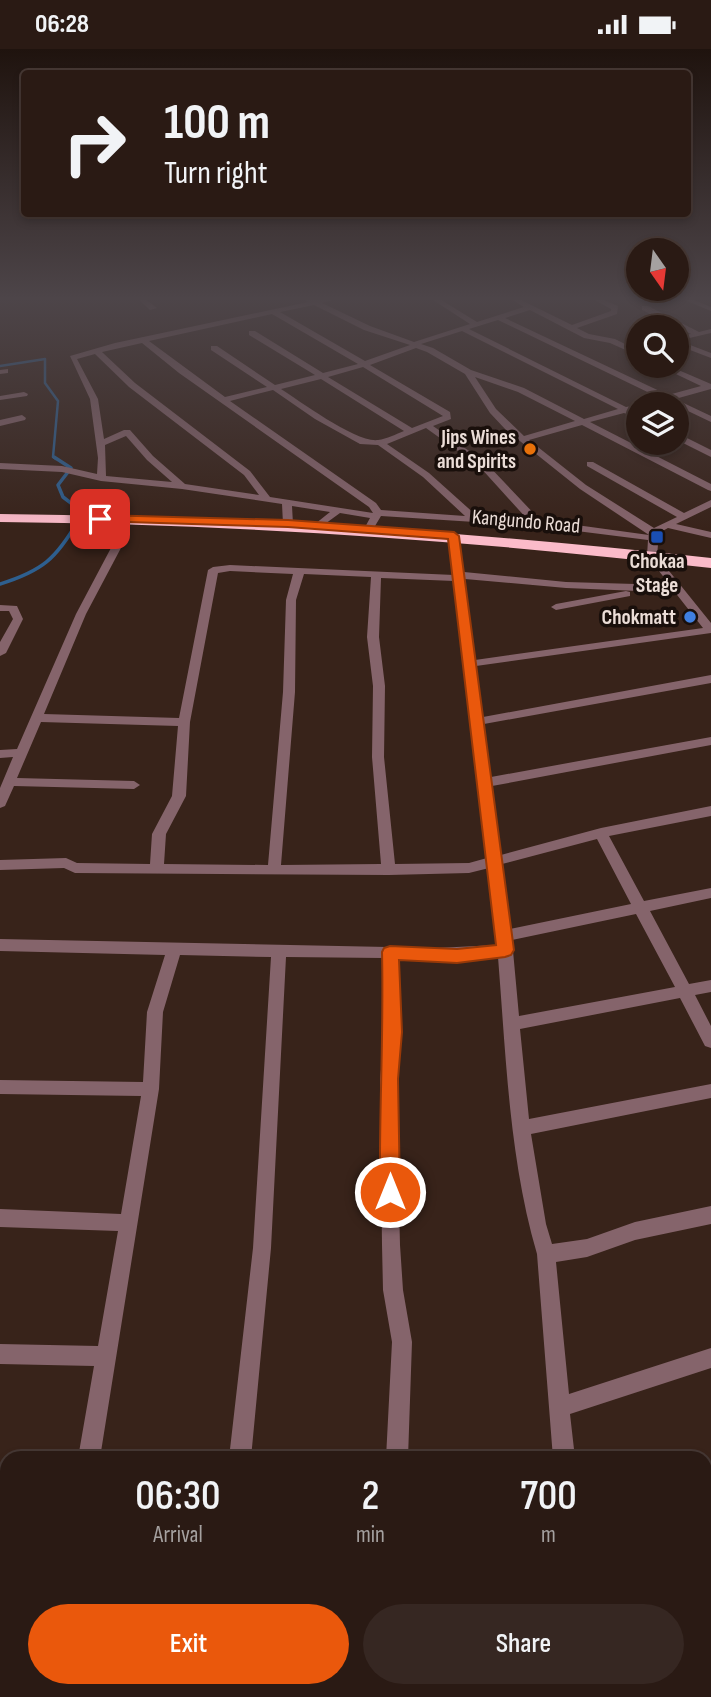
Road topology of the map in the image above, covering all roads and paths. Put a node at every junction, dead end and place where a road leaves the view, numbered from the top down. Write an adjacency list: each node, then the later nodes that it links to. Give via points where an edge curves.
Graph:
1 (82, 375): 30 (street, via 94,399)
2 (123, 375): 37 (street, via 247,473)
3 (190, 375): 18 (street)
4 (255, 375): 13 (street)
5 (319, 375): 13 (street); 26 (street)
6 (382, 375): 25 (street, via 447,414 445,420)
7 (470, 375): 27 (street, via 493,411)
8 (477, 375): 24 (street, via 510,385)
9 (555, 375): 20 (street)
10 (620, 375): 14 (street)
11 (689, 378): 12 (street)
12 (710, 387): 15 (street)
13 (275, 388): 18 (street); 29 (street, via 362,442)
14 (655, 392)
15 (689, 392)
16 (24, 394): 17 (street)
17 (0, 398)
18 (224, 400): 44 (street, via 373,506)
19 (689, 408): 22 (street)
20 (625, 410): 24 (street)
21 (22, 418): 23 (street)
22 (711, 419)
23 (0, 423)
24 (583, 423): 27 (street); 36 (street)
25 (428, 426): 26 (street); 46 (street, via 482,464)
26 (411, 431): 29 (street)
27 (523, 439): 50 (street)
28 (689, 442): 31 (street)
29 (380, 443): 45 (street, via 426,475)
30 (100, 444): 34 (street); 35 (street, via 127,432)
31 (711, 454)
32 (590, 464): 41 (street)
33 (0, 466): 34 (street, via 62,468)
34 (101, 478): 35 (street)
35 (182, 486): 37 (street)
36 (711, 488)
37 (267, 499): 38 (street)
38 (287, 503): 40 (street); 47 (street)
39 (711, 503): 41 (street)
40 (336, 512): 44 (street); 49 (street)
41 (683, 516): 48 (street)
42 (0, 518): 43 (highway, Kangundo Road)
43 (126, 519): 47 (highway, Kangundo Road); 66 (street)
44 (374, 520): 45 (street); 49 (highway, Kangundo Road); 52 (highway, Kangundo Road)
45 (475, 520): 46 (street)
46 (537, 523): 50 (street)
47 (288, 524): 49 (highway, Kangundo Road)
48 (666, 525): 50 (street); 51 (street)
49 (318, 526)
50 (653, 535): 53 (street)
51 (711, 535)
52 (454, 536): 53 (highway, Kangundo Road); 57 (street)
53 (652, 556): 54 (highway, Kangundo Road); 58 (street)
54 (711, 563)
55 (299, 572): 56 (street); 67 (street, via 213,570); 81 (street, via 291,600 289,692)
56 (376, 575): 57 (street); 82 (street, via 373,637 379,686 378,757)
57 (460, 576): 59 (street); 64 (street)
58 (677, 587): 59 (street); 62 (street)
59 (662, 589): 60 (street)
60 (556, 607)
61 (0, 608): 63 (street, via 13,607 18,619)
62 (711, 630): 64 (street)
63 (0, 653)
64 (469, 663): 68 (street)
65 (711, 680): 68 (street)
66 (38, 718): 67 (street); 70 (street)
67 (184, 722): 80 (street, via 179,796 159,834)
68 (476, 722): 73 (street)
69 (711, 741): 73 (street)
70 (21, 753): 71 (street); 72 (street)
71 (0, 754)
72 (9, 782): 74 (street); 75 (street)
73 (484, 783): 78 (street)
74 (134, 785)
75 (0, 803)
76 (711, 811): 77 (street)
77 (601, 833): 78 (street); 84 (street)
78 (494, 862): 82 (street, via 469,868); 85 (street)
79 (0, 865): 80 (street)
80 (157, 868): 81 (street)
81 (274, 870): 82 (street)
82 (389, 870)
83 (711, 893): 84 (street)
84 (642, 907): 85 (street); 91 (street)
85 (505, 943): 88 (street, via 457,956); 92 (street)
86 (0, 945): 87 (street)
87 (175, 947): 89 (street); 95 (street, via 155,1012)
88 (390, 952): 89 (street); 108 (street, via 391,1245 402,1342)
89 (278, 953): 107 (street, via 262,1248)
90 (711, 986): 91 (street)
91 (685, 992): 92 (street); 93 (street)
92 (513, 1024): 97 (street)
93 (711, 1041)
94 (0, 1087): 95 (street)
95 (151, 1089): 100 (street)
96 (711, 1091): 97 (street)
97 (521, 1128): 101 (street)
98 (711, 1215): 101 (street, via 635,1231 587,1248)
99 (0, 1218): 100 (street)
100 (127, 1223): 103 (street)
101 (545, 1254): 105 (street)
102 (0, 1354): 103 (street)
103 (106, 1356): 106 (street)
104 (711, 1358): 105 (street)
105 (561, 1407): 109 (street)
106 (90, 1451)
107 (241, 1451)
108 (397, 1451)
109 (564, 1451)

